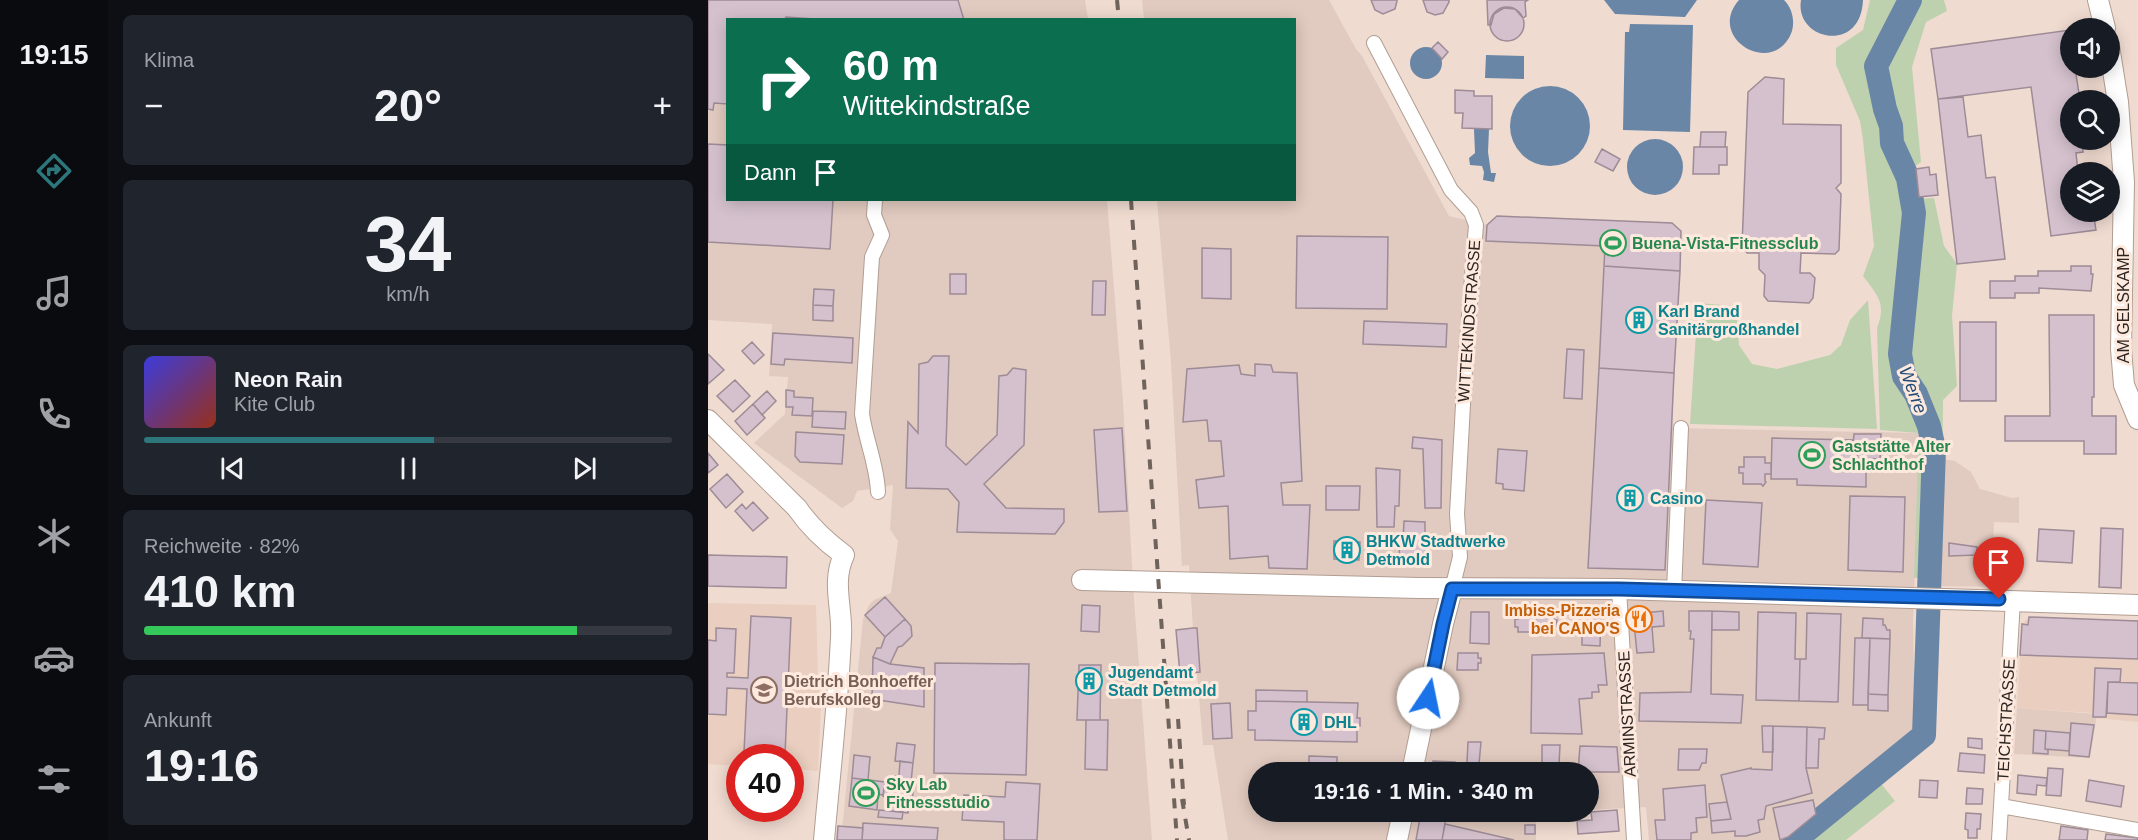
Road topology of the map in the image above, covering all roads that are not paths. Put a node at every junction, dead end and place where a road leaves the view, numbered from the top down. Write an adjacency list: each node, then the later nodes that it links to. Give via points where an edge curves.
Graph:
1 (2098, 0): 2 (street)
2 (2102, 18)
3 (1374, 43): 11 (street, WITTEKINDSTRASSE, via 1451,190 1471,212 1476,225 1458,501 1460,557)
4 (2114, 78): 6 (street, AM GELSKAMP, via 2124,182 2122,359 2124,385)
5 (875, 201): 9 (street, via 874,214 882,235 872,257 862,414)
6 (2138, 419)
7 (708, 420): 20 (street, via 797,508 807,524 844,555 839,565 842,613 836,725)
8 (1681, 428): 13 (street)
9 (878, 492)
10 (1082, 580): 11 (street)
11 (1452, 589): 12 (street); 16 (street)
12 (1619, 589): 13 (street); 22 (street, ARMINSTRASSE)
13 (1674, 591): 14 (street)
14 (2013, 600): 15 (street); 17 (street, TEICHSTRASSE)
15 (2138, 605)
16 (1414, 762)
17 (2001, 806): 19 (street); 23 (street, TEICHSTRASSE)
18 (1401, 822): 21 (street)
19 (2138, 830)
20 (824, 840)
21 (1397, 840)
22 (1634, 840)
23 (1999, 840)

